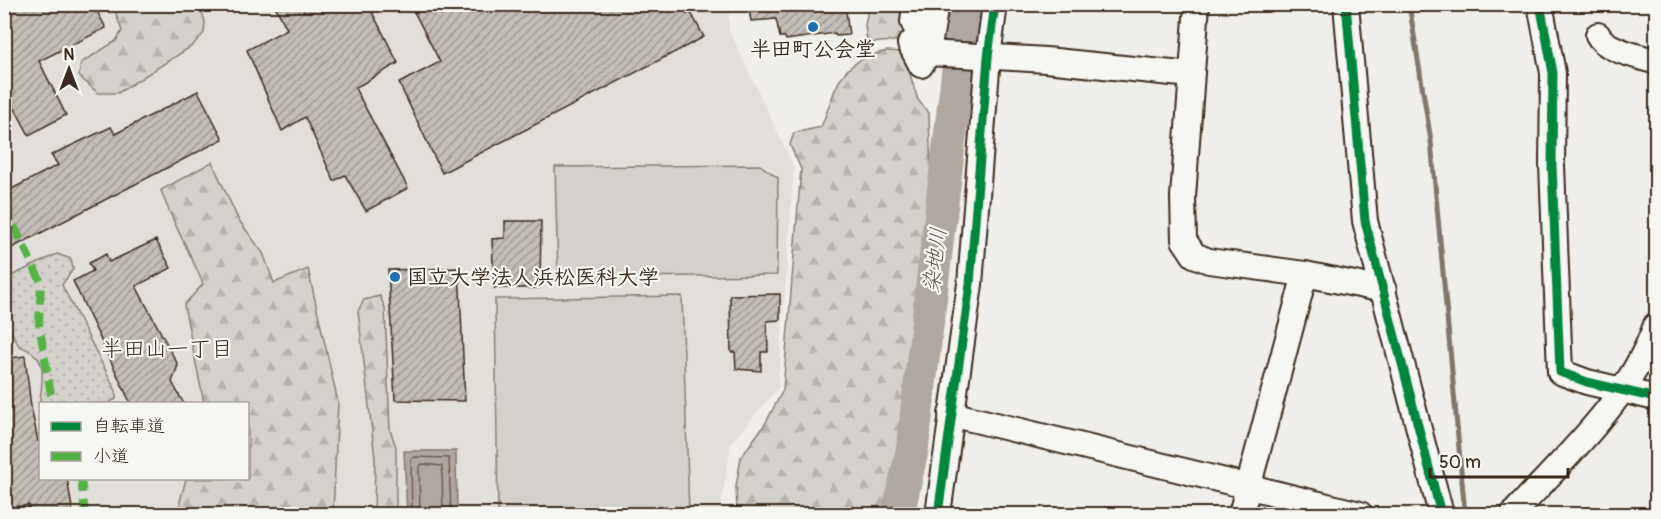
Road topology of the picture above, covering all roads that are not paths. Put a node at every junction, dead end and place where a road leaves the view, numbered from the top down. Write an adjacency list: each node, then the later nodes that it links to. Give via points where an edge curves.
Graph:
1 (915, 4): 8 (street, via 913,22)
2 (936, 4): 8 (street)
3 (995, 4): 9 (street)
4 (1197, 4): 11 (street)
5 (1346, 4): 13 (street, via 1365,221)
6 (1540, 4): 15 (street, via 1553,73 1552,165 1560,372)
7 (1598, 34): 10 (street, via 1614,48)
8 (925, 50): 9 (street)
9 (985, 56): 11 (street); 17 (street, via 969,284)
10 (1656, 62)
11 (1191, 75): 12 (street, via 1184,240 1194,255 1209,261)
12 (1305, 274): 13 (street); 18 (street)
13 (1384, 290): 22 (street)
14 (1656, 326): 15 (street)
15 (1624, 390): 16 (street); 23 (street)
16 (1656, 398)
17 (951, 414): 18 (street); 19 (street)
18 (1248, 486): 20 (street); 21 (street)
19 (938, 514)
20 (1241, 514)
21 (1360, 514)
22 (1441, 514)
23 (1514, 514)

